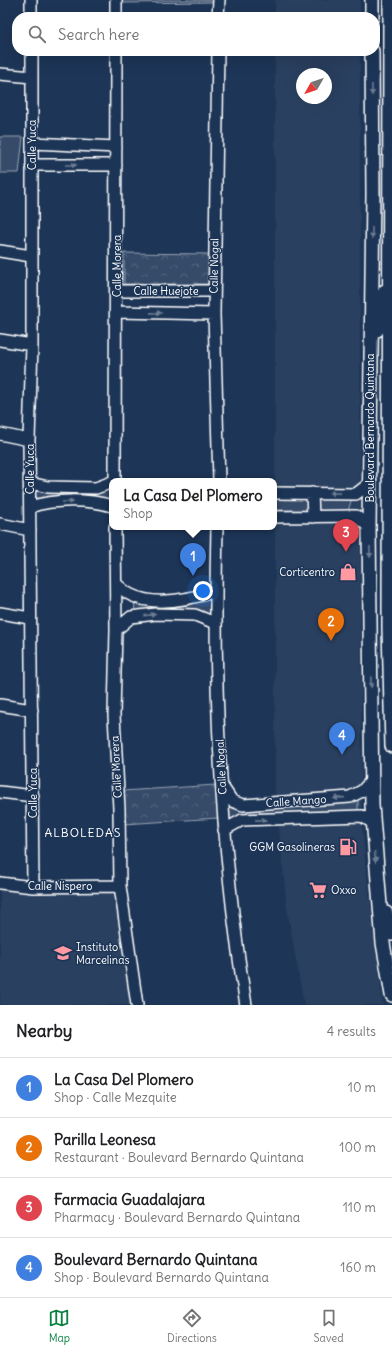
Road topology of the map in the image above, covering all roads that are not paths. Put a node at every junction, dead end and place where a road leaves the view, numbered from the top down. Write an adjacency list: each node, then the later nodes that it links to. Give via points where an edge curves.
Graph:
1 (31, 0): 6 (street)
2 (116, 0): 7 (street)
3 (218, 0): 8 (street)
4 (372, 0): 9 (main road)
5 (390, 0): 22 (main road, Boulevard Bernardo Quintana)
6 (31, 12)
7 (116, 12)
8 (218, 12)
9 (372, 12)
10 (32, 56): 15 (street, Calle Yuca)
11 (116, 56): 17 (street, Calle Morera)
12 (218, 56): 24 (street, Calle Nogal)
13 (372, 56): 29 (main road, Boulevard Bernardo Quintana, one-way to 29)
14 (0, 74): 15 (street)
15 (32, 77): 16 (street, Calle Yuca)
16 (33, 143): 17 (street); 18 (street, Calle Yuca)
17 (116, 147): 19 (street, Calle Morera)
18 (32, 165): 19 (street, one-way to 19); 21 (street, Calle Yuca)
19 (116, 165): 23 (street, Calle Morera)
20 (0, 251): 21 (street)
21 (31, 256): 28 (street, Calle Yuca)
22 (391, 266): 29 (main road); 56 (main road, Boulevard Bernardo Quintana, via 389,628)
23 (117, 291): 24 (street, Calle Huejote); 25 (street, Calle Morera)
24 (214, 291): 26 (street, Calle Nogal)
25 (117, 312): 26 (street, Calle Huejote, one-way to 26); 32 (street, Calle Morera)
26 (214, 314): 33 (street, Calle Nogal)
27 (0, 340): 28 (street)
28 (32, 345): 31 (street, Calle Yuca)
29 (370, 359): 36 (main road, Boulevard Bernardo Quintana)
30 (0, 434): 31 (street)
31 (29, 440): 34 (street, Calle Yuca)
32 (115, 478)
33 (221, 478)
34 (30, 482): 35 (street, via 48,487 96,488); 40 (street, Calle Yuca)
35 (109, 483)
36 (370, 483): 38 (street, one-way to 38, via 356,494); 44 (main road, Boulevard Bernardo Quintana)
37 (277, 493): 38 (street)
38 (312, 493): 42 (street)
39 (109, 505): 40 (street, one-way to 39, via 46,502 98,502)
40 (30, 507): 45 (street, Calle Yuca)
41 (277, 517): 42 (street)
42 (313, 517): 44 (street, via 356,516)
43 (0, 524): 45 (street)
44 (369, 527): 57 (main road, Boulevard Bernardo Quintana, one-way to 57)
45 (30, 530): 51 (street, Calle Yuca)
46 (115, 530): 48 (street, Calle Morera)
47 (219, 530): 49 (street, Calle Nogal)
48 (116, 584): 49 (street, via 131,595 153,600 186,600); 53 (street, Calle Morera)
49 (216, 591): 52 (street, Calle Nogal)
50 (0, 613): 51 (street)
51 (30, 618): 55 (street, Calle Yuca)
52 (215, 623): 53 (street, one-way to 52, via 131,617 156,614 195,615); 58 (street, Calle Nogal)
53 (116, 630): 66 (street, Calle Morera, via 114,715)
54 (0, 704): 55 (street)
55 (32, 710): 60 (street, Calle Yuca)
56 (392, 746)
57 (372, 780): 61 (street, Calle Mango, one-way to 61, via 362,791 350,797); 63 (main road, Boulevard Bernardo Quintana)
58 (222, 786): 61 (street, Calle Mango, via 232,800 243,804); 64 (street, Calle Nogal)
59 (0, 792): 60 (street)
60 (33, 796): 67 (street, Calle Yuca)
61 (295, 801): 62 (street)
62 (296, 819): 63 (street, Calle Mango, via 362,816); 64 (street, Calle Mango, one-way to 62, via 242,820)
63 (373, 823): 68 (main road, Boulevard Bernardo Quintana, one-way to 68)
64 (224, 830): 72 (street, Calle Nogal, via 234,933)
65 (0, 883): 67 (street, Calle Níspero)
66 (120, 886): 67 (street, Calle Níspero); 71 (street, Calle Morera)
67 (33, 887)
68 (379, 890): 69 (main road); 70 (main road, Boulevard Bernardo Quintana, via 383,943)
69 (392, 934)
70 (392, 995)
71 (137, 1005)
72 (246, 1005)

